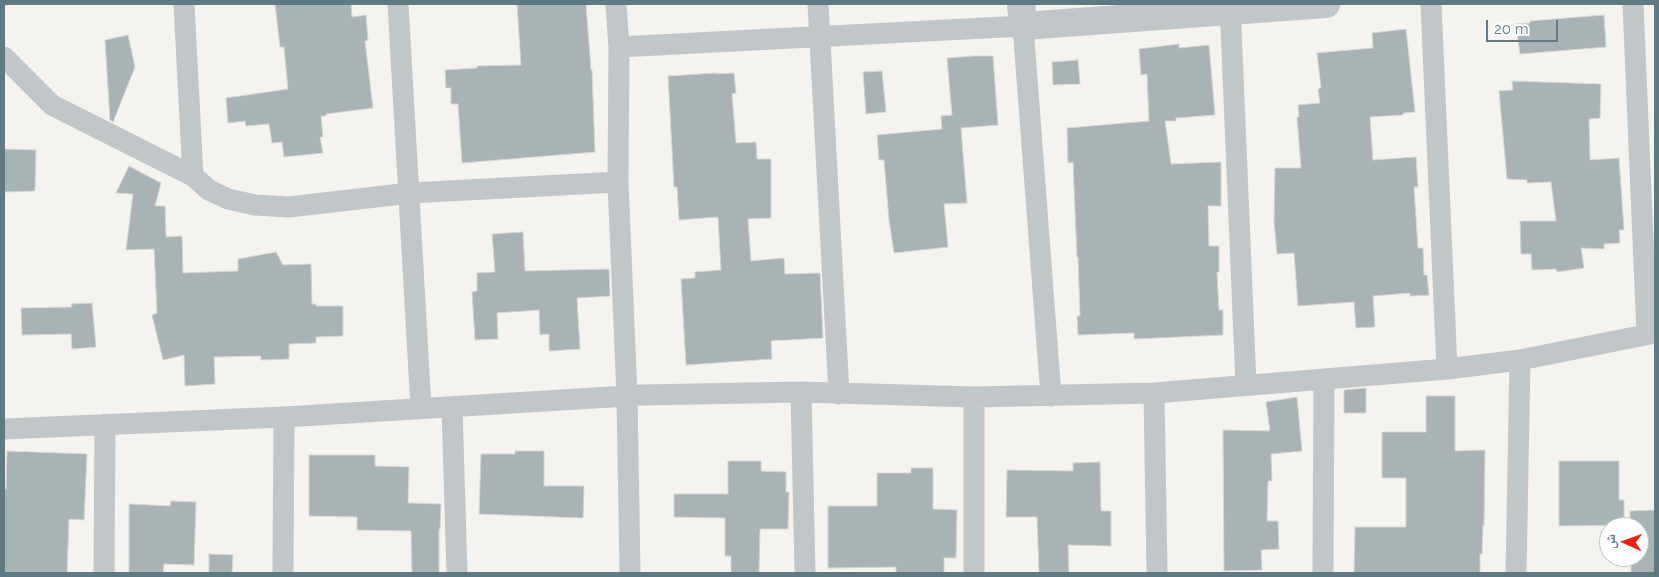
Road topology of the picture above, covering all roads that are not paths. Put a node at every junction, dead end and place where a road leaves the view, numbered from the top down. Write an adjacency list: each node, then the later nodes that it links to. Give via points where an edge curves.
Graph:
1 (184, 4): 13 (street)
2 (398, 4): 15 (street)
3 (616, 4): 11 (street)
4 (818, 4): 10 (street)
5 (1326, 4): 8 (street)
6 (1431, 4): 18 (street)
7 (1634, 4): 16 (street)
8 (1230, 8): 9 (street); 20 (street)
9 (1022, 15): 10 (street); 25 (street)
10 (819, 37): 11 (street); 23 (street)
11 (619, 47): 14 (street)
12 (4, 57): 13 (street, via 52,105)
13 (193, 176): 15 (street, via 209,190 228,199 255,205 289,207)
14 (618, 182): 15 (street); 24 (street)
15 (410, 193): 27 (street)
16 (1651, 334): 17 (street)
17 (1520, 360): 18 (street); 40 (street)
18 (1447, 369): 19 (street)
19 (1324, 380): 20 (street); 39 (street)
20 (1246, 385): 22 (street)
21 (801, 392): 23 (street); 24 (street); 36 (street)
22 (1154, 393): 25 (street); 38 (street)
23 (839, 394): 26 (street)
24 (627, 396): 28 (street); 35 (street)
25 (1051, 396): 26 (street)
26 (974, 397): 37 (street)
27 (421, 408): 28 (street); 29 (street)
28 (452, 408): 34 (street)
29 (284, 417): 30 (street); 33 (street)
30 (105, 424): 31 (street); 32 (street)
31 (4, 428)
32 (104, 573)
33 (283, 573)
34 (457, 573)
35 (630, 573)
36 (805, 573)
37 (974, 573)
38 (1157, 573)
39 (1323, 573)
40 (1516, 573)

